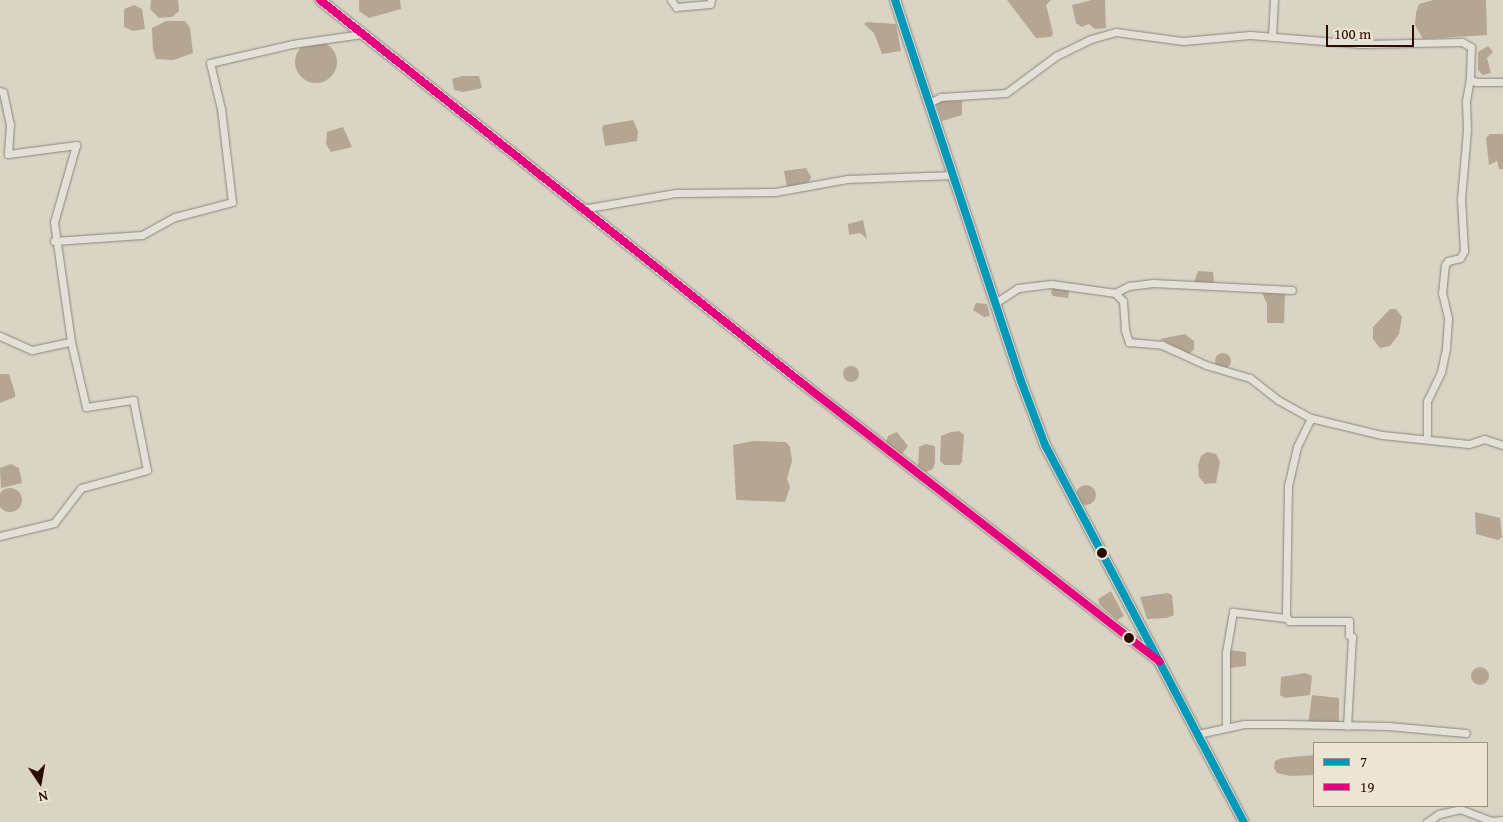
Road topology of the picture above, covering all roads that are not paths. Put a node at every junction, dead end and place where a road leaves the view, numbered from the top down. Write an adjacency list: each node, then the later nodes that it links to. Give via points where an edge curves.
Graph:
1 (320, 0): 6 (main road)
2 (671, 0): 3 (street, via 676,7 710,4)
3 (711, 0)
4 (895, 0): 11 (main road)
5 (1274, 0): 7 (street)
6 (362, 34): 13 (main road); 14 (street, via 292,44 210,63 221,109 232,202 175,217 142,235)
7 (1272, 37): 8 (street, via 1361,44 1462,42 1471,47); 11 (street, via 1250,35 1183,41 1116,32 1091,39 1056,56 1006,93 941,98)
8 (1470, 79): 9 (street); 21 (street, via 1460,199 1464,252 1460,258 1445,265 1442,293 1448,318 1446,348 1441,372 1427,401)
9 (1503, 82)
10 (0, 91): 14 (street, via 3,92 10,124 8,154 76,145 54,222)
11 (931, 102): 12 (main road)
12 (954, 175): 13 (street, via 847,179 775,192 676,193); 17 (main road)
13 (582, 209): 25 (main road)
14 (54, 241): 19 (street)
15 (1292, 290): 16 (street, via 1153,283 1129,286)
16 (1115, 293): 17 (street, via 1044,284 1018,288); 20 (street, via 1122,301 1129,342 1162,345 1206,365 1250,378 1278,400)
17 (995, 303): 25 (main road, via 1046,445)
18 (0, 336): 19 (street, via 32,350)
19 (71, 342): 23 (street, via 86,407 132,400 147,470 81,488 54,523)
20 (1311, 418): 21 (street, via 1382,435); 24 (street, via 1296,447 1288,484)
21 (1428, 439): 22 (street, via 1471,444 1484,439)
22 (1503, 446)
23 (0, 536)
24 (1286, 618): 26 (street, via 1296,621 1341,618 1349,621 1352,637); 27 (street, via 1233,612 1226,652)
25 (1160, 662): 29 (main road)
26 (1347, 726): 27 (street, via 1284,724); 28 (street)
27 (1226, 727): 29 (street)
28 (1466, 733)
29 (1198, 734): 31 (main road)
30 (1503, 820): 32 (street, via 1491,821 1460,809 1439,814)
31 (1244, 822)
32 (1427, 822)

